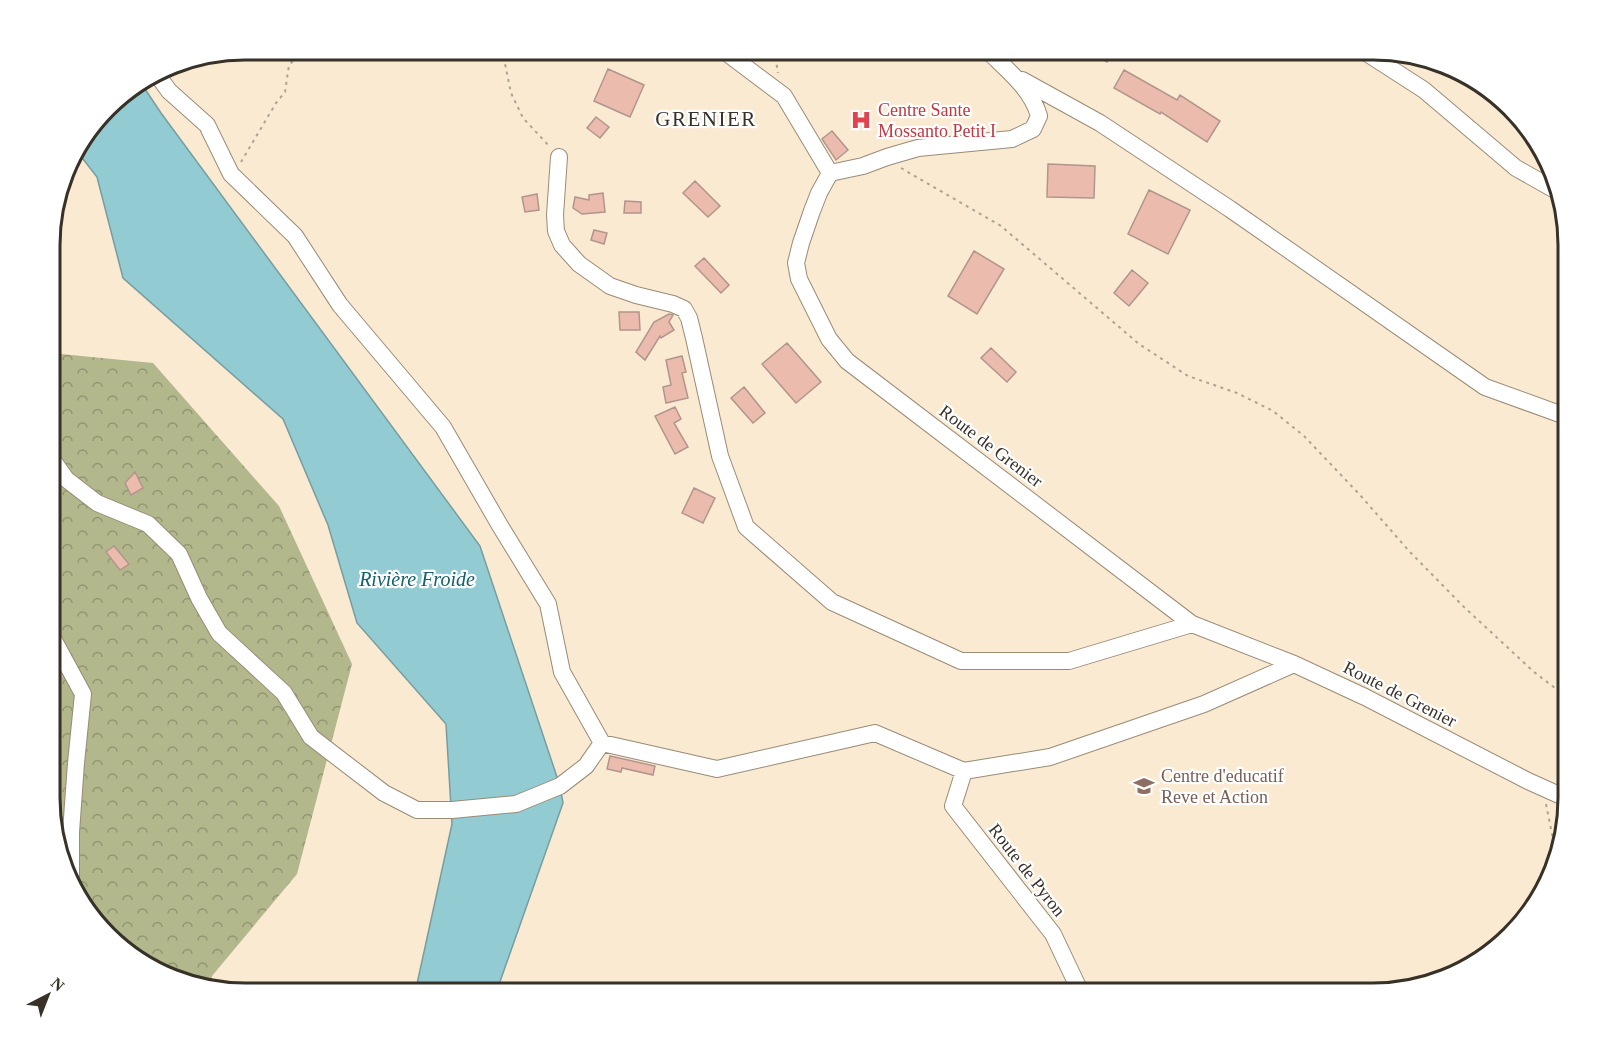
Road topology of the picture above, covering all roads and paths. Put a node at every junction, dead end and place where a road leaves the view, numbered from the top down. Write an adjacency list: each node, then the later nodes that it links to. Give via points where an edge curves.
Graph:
1 (294, 60): 11 (path, via 289,65 285,92)
2 (504, 60): 9 (path, via 511,93 523,118)
3 (736, 60): 10 (street, via 784,96)
4 (997, 60): 6 (street)
5 (1378, 60): 12 (street, via 1424,90 1516,168)
6 (1011, 74): 8 (street, via 1036,105 1039,116 1033,129 1012,139 918,148); 13 (street, via 1100,123 1485,387)
7 (161, 80): 11 (street, via 207,125)
8 (887, 156): 10 (street); 18 (path, via 904,170 1001,226 1139,344 1188,376 1273,411 1312,445 1464,607)
9 (559, 157): 15 (street, via 555,215 562,245 579,264 610,286 684,309 720,456 746,527 832,602 961,661 1069,661)
10 (830, 173): 15 (street, Route de Grenier, via 812,211 796,263 799,279 829,339 847,361)
11 (231, 174): 19 (street, via 295,236 340,305 443,427 548,604 562,672)
12 (1548, 186)
13 (1558, 413)
14 (60, 470): 19 (street, via 97,503 148,524 179,554 219,633 284,693 311,738 384,793 417,810 516,804 560,786 586,766)
15 (1192, 624): 17 (street, Route de Grenier)
16 (60, 652): 24 (street, via 82,694)
17 (1294, 664): 20 (street, via 1204,704 1050,757); 21 (street, Route de Grenier)
18 (1558, 690)
19 (602, 742): 20 (street, via 717,769 875,733)
20 (964, 771): 25 (street, Route de Pyron, via 953,806 1053,934)
21 (1544, 789): 22 (street, Route de Grenier); 23 (path)
22 (1558, 795)
23 (1553, 839)
24 (71, 860)
25 (1076, 983)

